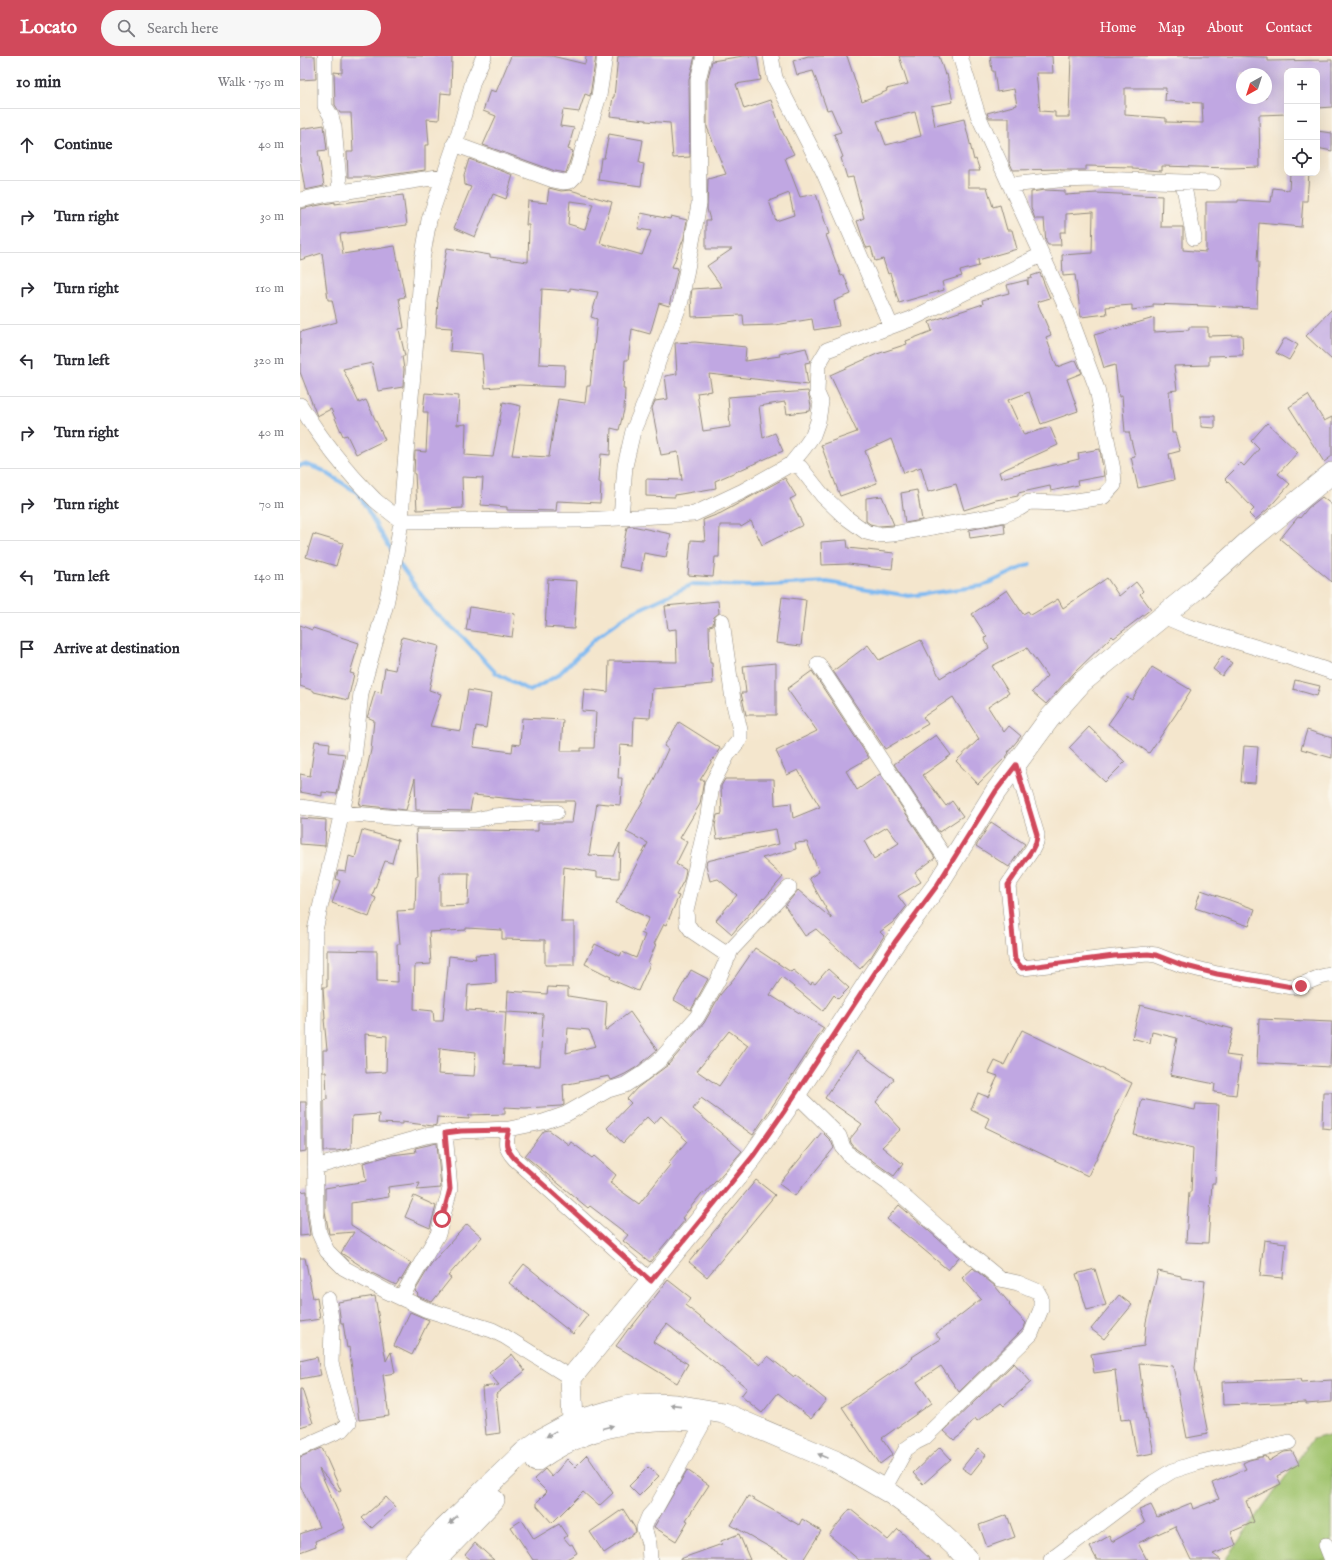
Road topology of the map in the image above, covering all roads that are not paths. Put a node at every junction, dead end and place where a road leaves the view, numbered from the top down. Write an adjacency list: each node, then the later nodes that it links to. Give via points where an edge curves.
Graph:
1 (325, 56): 12 (street, via 324,106 334,126)
2 (484, 56): 7 (street, via 473,81)
3 (605, 56): 7 (street, via 600,96 575,176 570,181 553,180)
4 (704, 56): 20 (street, via 698,80 699,204 681,301 633,431 625,466)
5 (771, 56): 16 (street, via 775,78 823,171)
6 (960, 56): 11 (street, via 978,115)
7 (454, 144): 8 (street)
8 (444, 176): 12 (street); 21 (street, via 429,220 422,260)
9 (1183, 182): 10 (street); 11 (street, via 1066,180); 14 (street)
10 (1213, 182)
11 (1010, 185): 15 (street)
12 (340, 192): 13 (street)
13 (300, 200)
14 (1194, 238)
15 (1041, 255): 16 (street, via 911,319); 18 (street, via 1069,314 1097,389 1114,470 1114,485 1103,497 1062,503 1029,502 1006,514 878,535 866,532 844,516 823,496 800,467)
16 (891, 326): 18 (street, via 827,350 818,365 817,393 821,402 818,421 813,435)
17 (300, 404): 21 (street, via 343,464 375,500)
18 (791, 464): 20 (street, via 743,491 694,514)
19 (1330, 477): 22 (main road, via 1249,541)
20 (621, 518): 21 (street)
21 (401, 521): 29 (street, via 386,604 361,693 354,759)
22 (1163, 616): 25 (street, via 1189,627); 26 (main road, via 1082,682 1049,719)
23 (722, 621): 32 (street, via 732,700 740,739 728,754 712,784 708,816 686,910 687,924 692,931)
24 (818, 664): 30 (street)
25 (1332, 672)
26 (1016, 765): 30 (main road, via 996,791); 33 (street, via 1037,835 1032,850 1008,885 1015,960 1022,968 1148,954 1217,974 1292,987 1301,986 1319,976)
27 (300, 807): 29 (street)
28 (556, 812): 29 (street, via 493,816 475,820 414,819)
29 (342, 813): 37 (street, via 316,930)
30 (950, 865): 34 (main road, via 895,942)
31 (789, 888): 32 (street, via 739,940)
32 (729, 956): 35 (street, via 697,1017 661,1059 625,1085 608,1090 566,1114)
33 (1332, 975)
34 (796, 1094): 38 (main road, via 753,1156); 46 (street, via 839,1136 850,1156 888,1183 1000,1279 1037,1291 1041,1298 1041,1309 1031,1334 924,1438 906,1449)
35 (509, 1130): 36 (street); 38 (street, via 506,1141 508,1151 515,1159)
36 (445, 1133): 37 (street, via 402,1141); 39 (street, via 450,1189 438,1234)
37 (316, 1167): 39 (street, via 316,1212 319,1233 327,1251 344,1268)
38 (651, 1281): 41 (main road)
39 (401, 1298): 41 (street, via 425,1309 492,1330)
40 (328, 1299): 45 (street, via 332,1325 331,1363 345,1416 349,1422 343,1429)
41 (572, 1378): 42 (main road)
42 (573, 1422): 46 (main road, one-way to 42, via 835,1461 723,1413 676,1405 637,1404); 48 (main road, one-way to 48, via 524,1452)
43 (703, 1423): 49 (main road, one-way to 43, via 510,1484 552,1450 607,1427 638,1421 667,1419); 50 (street, via 644,1528); 51 (main road, via 726,1428 869,1494 921,1532)
44 (1288, 1442): 53 (street, via 1172,1471)
45 (300, 1448)
46 (884, 1489): 52 (main road, via 921,1515)
47 (1326, 1545): 54 (street)
48 (415, 1560)
49 (436, 1560)
50 (650, 1560)
51 (952, 1560)
52 (968, 1560)
53 (1051, 1560)
54 (1332, 1560)

